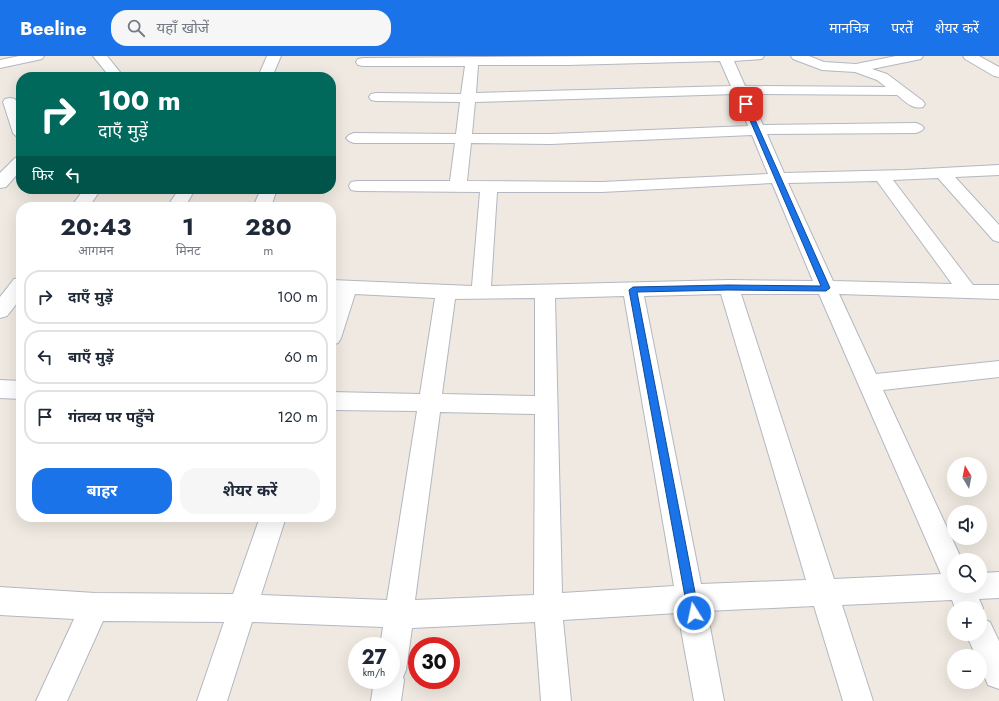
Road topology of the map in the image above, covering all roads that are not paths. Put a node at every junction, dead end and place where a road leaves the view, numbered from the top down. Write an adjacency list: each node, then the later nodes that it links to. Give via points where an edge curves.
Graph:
1 (36, 56): 9 (street)
2 (100, 56): 15 (street)
3 (274, 56): 16 (street)
4 (725, 56): 5 (street); 10 (street); 18 (street)
5 (757, 56)
6 (798, 56): 14 (street, via 822,66)
7 (916, 56): 14 (street)
8 (970, 56): 17 (street)
9 (16, 58): 13 (street)
10 (510, 59): 12 (street)
11 (363, 62): 12 (street)
12 (472, 62): 21 (street)
13 (0, 64)
14 (856, 68): 19 (street, via 882,78)
15 (113, 72)
16 (267, 72)
17 (999, 73)
18 (740, 90): 19 (street); 21 (street); 26 (street)
19 (900, 91): 23 (street)
20 (376, 97): 21 (street)
21 (468, 98): 28 (street)
22 (10, 102): 24 (street)
23 (918, 104)
24 (16, 119)
25 (916, 128): 26 (street)
26 (757, 130): 28 (street, via 551,139); 35 (street)
27 (354, 138): 28 (street)
28 (463, 139): 38 (street)
29 (0, 160): 30 (street)
30 (16, 161)
31 (16, 166): 36 (street)
32 (999, 170): 33 (street)
33 (942, 174): 34 (street); 40 (street)
34 (881, 175): 35 (street); 46 (street)
35 (778, 178): 39 (street, via 602,187); 43 (street)
36 (0, 183)
37 (357, 186): 38 (street)
38 (458, 187): 39 (street)
39 (488, 187): 50 (street)
40 (999, 236)
41 (339, 288): 47 (street); 51 (street)
42 (728, 288): 43 (street); 45 (street); 65 (street)
43 (826, 288): 46 (street); 54 (street)
44 (16, 290): 52 (street)
45 (633, 290): 48 (street); 66 (street)
46 (967, 291): 49 (street)
47 (446, 292): 50 (street); 58 (street)
48 (545, 292): 50 (street); 59 (street)
49 (999, 292)
50 (481, 293)
51 (336, 307)
52 (0, 311)
53 (999, 369): 54 (street)
54 (869, 383): 61 (street)
55 (0, 389): 56 (street)
56 (16, 390)
57 (336, 401): 58 (street)
58 (430, 403): 59 (street); 71 (street)
59 (547, 405): 69 (street)
60 (270, 522): 70 (street)
61 (947, 558)
62 (999, 585): 63 (street)
63 (987, 586)
64 (947, 589): 65 (street)
65 (825, 593): 66 (street); 81 (street)
66 (691, 598): 69 (street); 80 (street)
67 (0, 601): 68 (street)
68 (95, 607): 70 (street); 76 (street)
69 (548, 607): 71 (street); 79 (street)
70 (243, 608): 71 (street); 77 (street)
71 (400, 614): 72 (street)
72 (396, 637)
73 (984, 641): 74 (street)
74 (999, 674)
75 (388, 689): 78 (street)
76 (51, 701)
77 (212, 701)
78 (386, 701)
79 (556, 701)
80 (709, 701)
81 (858, 701)

